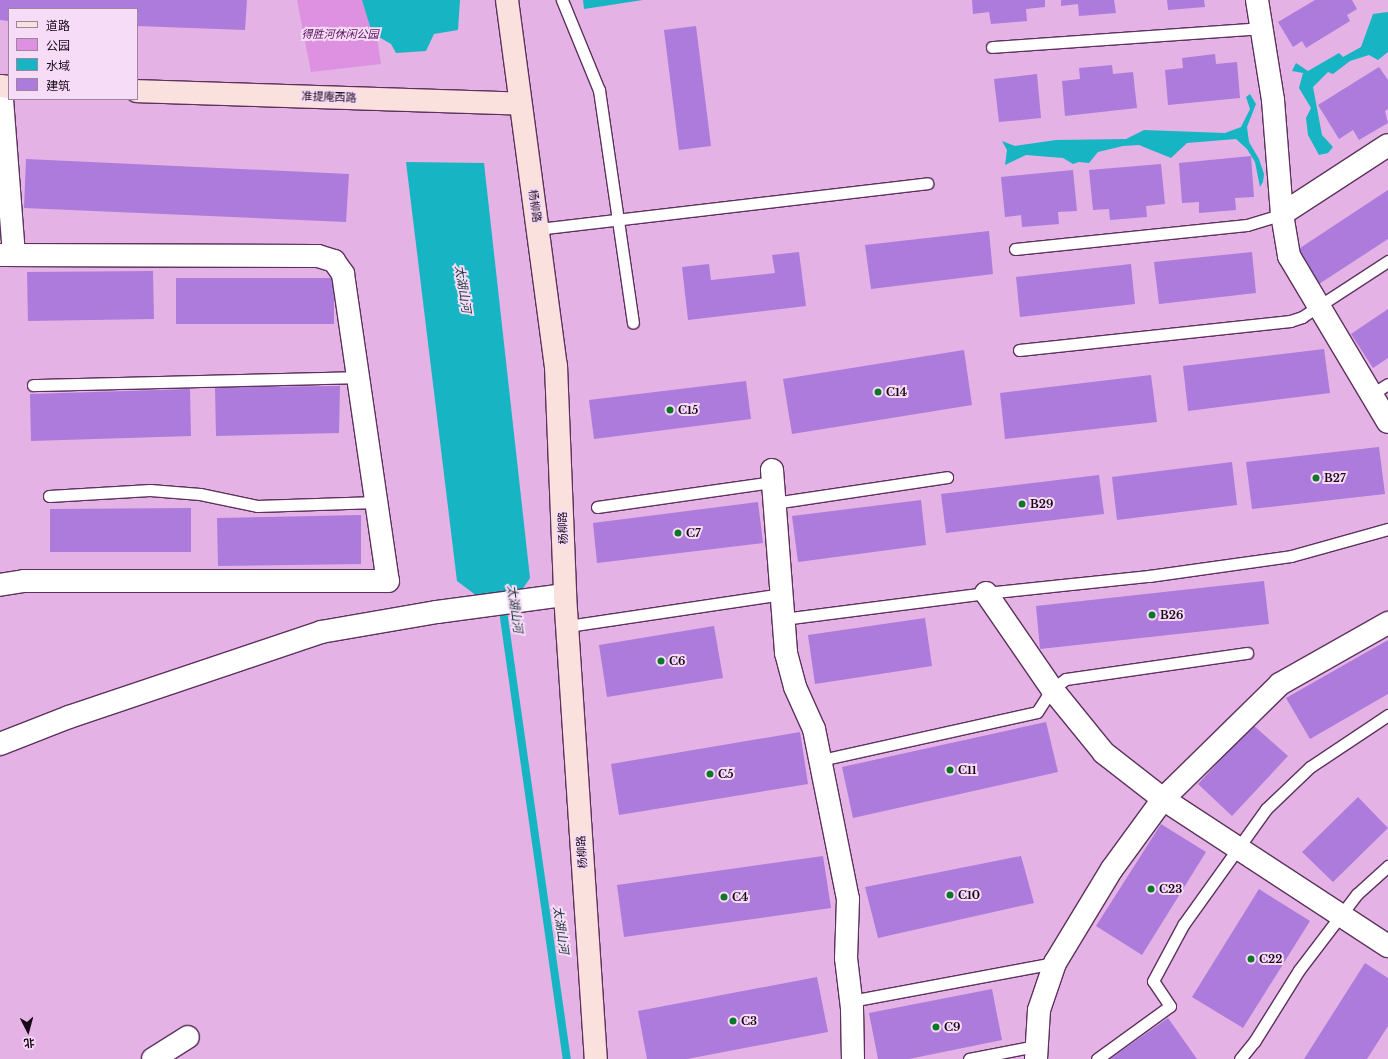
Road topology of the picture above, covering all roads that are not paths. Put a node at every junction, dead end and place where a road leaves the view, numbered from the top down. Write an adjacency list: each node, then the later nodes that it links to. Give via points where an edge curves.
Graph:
1 (507, 0): 8 (street, 杨柳路)
2 (562, 0): 12 (lane, via 598,90)
3 (1257, 0): 4 (street)
4 (1261, 28): 5 (lane); 11 (street, via 1273,100)
5 (992, 47)
6 (3, 86): 15 (street)
7 (138, 91): 8 (street, 准提庵西路)
8 (520, 104): 13 (street, 杨柳路)
9 (1388, 145): 11 (street)
10 (928, 184): 12 (lane)
11 (1282, 214): 14 (lane, via 1247,225); 17 (street, via 1289,256)
12 (618, 220): 13 (lane); 18 (lane)
13 (538, 229): 34 (street, 杨柳路, via 556,366)
14 (1015, 249)
15 (7, 255): 20 (street, via 318,256 334,261 343,274)
16 (1388, 261): 17 (lane)
17 (1319, 306): 19 (lane, via 1302,318 1290,321); 22 (street)
18 (633, 323)
19 (1020, 350)
20 (358, 377): 21 (lane); 27 (street)
21 (33, 385)
22 (1380, 389): 23 (street)
23 (1388, 422)
24 (772, 476): 28 (street); 29 (lane)
25 (947, 477): 28 (lane)
26 (49, 496): 27 (lane, via 150,490 200,494 257,506)
27 (377, 502): 31 (street, via 388,581 24,581)
28 (774, 504): 33 (street)
29 (597, 506)
30 (1388, 529): 32 (lane, via 1291,556 1149,576)
31 (0, 584)
32 (986, 593): 35 (lane); 39 (street)
33 (781, 594): 35 (street); 37 (lane)
34 (565, 595): 37 (street, 杨柳路); 41 (street, via 437,612 321,632 69,717)
35 (783, 619): 42 (street, via 786,652 795,687 814,729)
36 (1388, 623): 43 (street, via 1280,684)
37 (568, 626): 53 (street, 杨柳路)
38 (1247, 653): 39 (lane, via 1066,680)
39 (1052, 689): 42 (lane, via 1037,712); 43 (street, via 1104,753)
40 (1388, 715): 44 (lane, via 1310,767 1266,809)
41 (0, 744)
42 (821, 760): 49 (street, via 848,898 846,958)
43 (1164, 799): 44 (street); 48 (street, via 1112,869)
44 (1238, 848): 46 (street); 56 (lane, via 1183,925 1153,981 1170,1006)
45 (1388, 866): 46 (lane, via 1357,894)
46 (1340, 915): 47 (street); 57 (lane, via 1299,970 1254,1042)
47 (1388, 946)
48 (1055, 963): 49 (lane); 51 (street, via 1039,1010)
49 (851, 1001): 54 (street)
50 (188, 1037): 52 (street)
51 (1036, 1052): 55 (lane)
52 (153, 1059)
53 (596, 1059)
54 (853, 1059)
55 (969, 1059)
56 (1097, 1059)
57 (1240, 1059)

